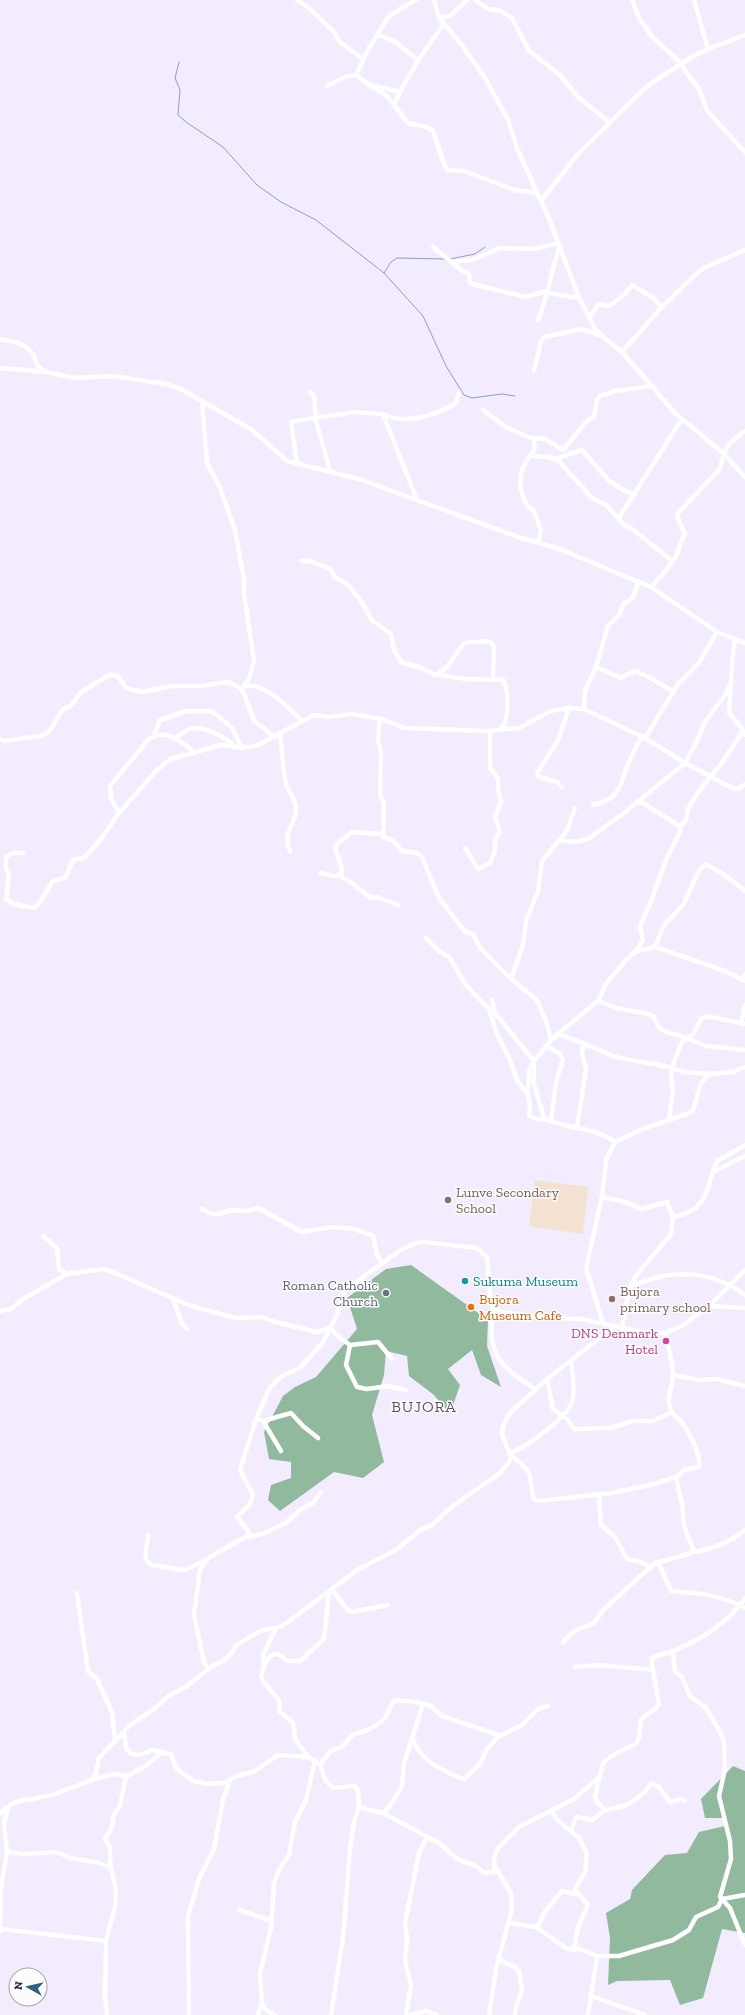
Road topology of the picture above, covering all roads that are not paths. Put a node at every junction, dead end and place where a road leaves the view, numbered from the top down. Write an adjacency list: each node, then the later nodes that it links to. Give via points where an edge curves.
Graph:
1 (297, 0): 13 (street, via 333,31 339,41)
2 (416, 0): 10 (street, via 390,16)
3 (434, 0): 8 (street)
4 (467, 0): 8 (street, via 450,16)
5 (475, 0): 21 (street, via 488,9 501,12 514,20 529,50 560,75 578,97)
6 (632, 0): 15 (street, via 639,18 653,38)
7 (694, 0): 12 (street)
8 (439, 18): 9 (street)
9 (444, 24): 14 (street); 23 (street, via 485,78 501,106)
10 (378, 35): 13 (street); 14 (street, via 394,41)
11 (745, 35): 12 (street)
12 (708, 49): 15 (street)
13 (363, 59): 16 (street)
14 (418, 60): 19 (street)
15 (681, 63): 21 (street, via 646,87); 22 (street, via 698,87 708,112)
16 (356, 75): 17 (street); 18 (street)
17 (368, 84): 19 (street); 20 (street, via 384,94)
18 (327, 86)
19 (399, 92): 20 (street)
20 (394, 105): 23 (street, via 410,125 434,131 448,170 464,171 515,190)
21 (609, 122): 24 (street, via 577,155)
22 (745, 152)
23 (537, 193): 24 (street)
24 (541, 201): 25 (street)
25 (559, 246): 28 (street, via 534,249 500,248 472,260); 29 (street); 30 (street)
26 (433, 247): 28 (street)
27 (745, 250): 31 (street, via 699,271)
28 (450, 262): 29 (street, via 469,274 472,284 526,297)
29 (547, 293): 30 (street); 33 (street)
30 (579, 298): 32 (street)
31 (662, 307): 32 (street, via 632,285 609,306 599,304); 36 (street)
32 (589, 318): 34 (street)
33 (538, 320)
34 (602, 336): 36 (street); 38 (street, via 581,329 544,337)
35 (0, 339): 39 (street, via 26,347 33,354 38,366)
36 (622, 352): 40 (street)
37 (0, 368): 39 (street)
38 (534, 371)
39 (46, 372): 43 (street, via 75,378 112,376 166,384 187,392)
40 (653, 386): 47 (street); 49 (street, via 640,390 615,391 600,396 594,417 587,421 564,450 543,439)
41 (310, 392): 46 (street, via 314,396)
42 (458, 393): 45 (street, via 456,403 438,412 410,419)
43 (202, 402): 53 (street, via 252,430 285,459); 71 (street, via 207,463 220,488 235,530 244,580 254,660 250,676)
44 (483, 410): 49 (street, via 502,426)
45 (385, 415): 46 (street, via 358,411); 57 (street)
46 (315, 417): 53 (street, via 291,423); 54 (street)
47 (682, 419): 50 (street); 56 (street)
48 (745, 431): 50 (street, via 729,444)
49 (533, 438): 51 (street, via 535,448)
50 (724, 454): 55 (street); 61 (street, via 719,470 677,515 686,533)
51 (529, 456): 52 (street); 59 (street, via 522,473 522,486 525,503 534,511 541,530)
52 (555, 458): 56 (street, via 582,450 609,481); 58 (street, via 592,498 606,505)
53 (297, 464): 54 (street)
54 (330, 471): 57 (street)
55 (745, 477)
56 (635, 494): 58 (street)
57 (418, 500): 59 (street)
58 (618, 519): 61 (street)
59 (538, 543): 62 (street, via 557,548)
60 (301, 561): 68 (street, via 310,561 330,569 352,589 373,621 392,636 394,650 400,661)
61 (672, 561): 63 (street)
62 (639, 582): 63 (street); 67 (street, via 632,599 623,604 620,614 608,626)
63 (651, 587): 64 (street)
64 (717, 632): 65 (street); 72 (street, via 699,663)
65 (735, 639): 66 (street); 70 (street)
66 (745, 643)
67 (596, 667): 72 (street, via 621,678 635,671); 74 (street, via 586,688)
68 (437, 674): 69 (street, via 465,679); 69 (street, via 446,668 464,643 487,641 494,647)
69 (494, 679): 77 (street, via 500,679 504,683 508,713)
70 (729, 686): 78 (street, via 732,697 729,713); 88 (street, via 705,722)
71 (242, 688): 76 (street, via 254,685 268,692); 83 (street, via 254,721); 85 (street, via 226,682 200,686 170,686 142,692 126,688 118,676 111,675 80,693 72,706 62,710 46,734 5,741)
72 (674, 692): 84 (street)
73 (569, 708): 74 (street); 77 (street, via 550,711 519,728); 91 (street, via 558,740 537,772 539,778 557,782)
74 (584, 709): 84 (street)
75 (380, 719): 76 (street, via 348,714 328,717 313,715); 79 (street, via 404,728); 97 (street, via 378,739 382,752 380,795 384,804)
76 (303, 721): 80 (street)
77 (500, 730): 79 (street)
78 (744, 730): 89 (street)
79 (490, 731): 99 (street, via 490,768 498,778 501,802 495,817 500,832 495,840 495,851 490,863 480,869)
80 (280, 735): 83 (street); 100 (street, via 282,766 287,787 296,806 288,832 287,844)
81 (153, 737): 82 (street); 86 (street, via 160,720 186,711 208,711 213,712 232,728); 95 (street, via 144,743 110,786 110,798)
82 (176, 737): 86 (street, via 199,728 225,738); 87 (street)
83 (275, 737): 86 (street, via 256,746)
84 (643, 737): 88 (street); 93 (street, via 632,753 620,788 607,801)
85 (0, 739)
86 (239, 748): 87 (street, via 221,745)
87 (193, 751): 95 (street, via 174,756 158,769)
88 (685, 763): 89 (street); 92 (street)
89 (711, 777): 90 (street, via 732,788 738,789); 96 (street, via 698,792 688,810 685,823)
90 (745, 784)
91 (562, 787)
92 (638, 802): 96 (street); 98 (street, via 587,840)
93 (593, 805)
94 (575, 808): 98 (street, via 567,831)
95 (119, 813): 101 (street, via 102,839 83,858 73,860 65,878 53,881 34,908 13,904 6,899 9,876 5,864 6,857 13,853)
96 (680, 826): 108 (street, via 680,832 640,926 643,940)
97 (383, 834): 103 (street, via 353,831 336,844 337,858 342,870); 110 (street, via 402,850 417,853 422,857 439,898 465,932 473,934 480,948)
98 (559, 840): 110 (street, via 542,861 538,891 526,921 523,945)
99 (465, 848)
100 (290, 851)
101 (24, 854)
102 (320, 873): 103 (street)
103 (339, 876): 105 (street, via 371,898 376,897)
104 (745, 891): 107 (street, via 726,874 706,864 699,871 683,905 664,925)
105 (398, 905)
106 (426, 938): 125 (street, via 450,958 465,984 489,1009 518,1082)
107 (655, 947): 108 (street); 111 (street)
108 (635, 952): 113 (street, via 607,982)
109 (745, 974): 111 (street)
110 (510, 979): 116 (street, via 527,990 539,1003)
111 (744, 980)
112 (492, 1000): 121 (street, via 495,1013)
113 (598, 1001): 116 (street); 117 (street, via 616,1008 649,1014 653,1016 660,1029)
114 (745, 1005): 115 (street)
115 (743, 1024): 117 (street, via 706,1016 701,1019 693,1035)
116 (553, 1038): 118 (street, via 560,1035); 119 (street)
117 (686, 1038): 120 (street, via 706,1046); 123 (street)
118 (583, 1043): 123 (street, via 615,1057); 128 (street, via 582,1053 586,1070)
119 (546, 1046): 121 (street); 126 (street, via 559,1053 563,1060)
120 (745, 1050)
121 (534, 1062): 125 (street, via 528,1072); 126 (street, via 535,1088 542,1116)
122 (745, 1067): 124 (street, via 733,1072)
123 (672, 1068): 124 (street, via 683,1072); 127 (street, via 673,1090)
124 (710, 1074): 127 (street, via 701,1083 692,1112)
125 (527, 1093): 126 (street, via 530,1117)
126 (549, 1120): 128 (street)
127 (669, 1120): 129 (street)
128 (577, 1127): 129 (street, via 602,1134)
129 (614, 1142): 133 (street, via 606,1160)
130 (743, 1146): 131 (street); 132 (street, via 717,1161)
131 (745, 1156): 132 (street)
132 (713, 1172): 135 (street, via 705,1197 694,1209)
133 (602, 1198): 135 (street, via 625,1202 641,1209 666,1202); 148 (street, via 586,1268)
134 (202, 1209): 137 (street, via 211,1214 218,1214 259,1208 301,1232 331,1227 354,1229 373,1236)
135 (673, 1217): 141 (street, via 670,1236 640,1269)
136 (43, 1236): 139 (street, via 57,1248 59,1269)
137 (382, 1263): 145 (street, via 399,1251 420,1242 479,1248 487,1257); 150 (street, via 345,1290)
138 (745, 1270): 140 (street)
139 (67, 1274): 143 (street, via 105,1270); 147 (street, via 23,1299 11,1309)
140 (729, 1284): 141 (street, via 690,1273 663,1276); 142 (street); 144 (street)
141 (631, 1285): 151 (street)
142 (745, 1295)
143 (173, 1299): 150 (street, via 236,1318 262,1317 317,1332); 152 (street, via 182,1324)
144 (709, 1306): 146 (street); 153 (street, via 682,1326)
145 (492, 1307): 148 (street, via 502,1312); 160 (street, via 491,1337 497,1357 509,1372)
146 (745, 1308)
147 (0, 1311)
148 (603, 1323): 149 (street)
149 (615, 1326): 151 (street); 156 (street)
150 (330, 1328): 154 (street); 164 (street, via 323,1342 303,1366 282,1376 270,1387)
151 (622, 1328): 153 (street)
152 (187, 1329)
153 (665, 1333): 157 (street)
154 (350, 1345): 155 (street, via 378,1342); 161 (street, via 346,1365 357,1387 367,1389 388,1386)
155 (392, 1359)
156 (571, 1361): 158 (street); 163 (street, via 573,1400)
157 (673, 1375): 159 (street, via 703,1380 716,1379); 162 (street, via 669,1399)
158 (547, 1378): 160 (street); 163 (street, via 552,1406 555,1412)
159 (745, 1386)
160 (535, 1389): 168 (street, via 510,1413 503,1426 503,1438)
161 (406, 1390)
162 (672, 1412): 163 (street, via 653,1420 633,1421 610,1428 576,1430); 169 (street, via 689,1434 700,1460 697,1468 684,1470)
163 (562, 1415): 168 (street, via 534,1441)
164 (256, 1419): 165 (street); 174 (street, via 240,1467 241,1475 253,1495 249,1506 238,1517 249,1532)
165 (263, 1421): 166 (street, via 291,1413); 167 (street)
166 (318, 1438)
167 (281, 1451)
168 (510, 1453): 171 (street, via 528,1472 536,1500); 179 (street, via 508,1464 499,1474 396,1550 357,1570)
169 (676, 1477): 171 (street, via 648,1486); 175 (street, via 684,1526)
170 (321, 1492): 174 (street, via 313,1503 300,1510 287,1522 265,1533)
171 (599, 1495): 178 (street, via 602,1528 615,1537 627,1559)
172 (745, 1530): 175 (street, via 730,1539)
173 (148, 1535): 176 (street, via 146,1556 147,1562 151,1565 185,1570)
174 (248, 1537): 176 (street)
175 (694, 1552): 177 (street)
176 (206, 1560): 190 (street, via 199,1574 194,1615 204,1662)
177 (658, 1562): 178 (street); 183 (street, via 671,1591 725,1598)
178 (650, 1567): 186 (street, via 604,1609 594,1622 574,1632)
179 (330, 1591): 182 (street, via 352,1612); 185 (street, via 292,1620); 188 (street, via 323,1640 300,1661 287,1661 282,1655 276,1654 271,1655)
180 (77, 1593): 197 (street, via 88,1671 97,1679 112,1712)
181 (745, 1598): 183 (street)
182 (388, 1605)
183 (740, 1605): 184 (street); 187 (street, via 702,1638)
184 (745, 1608)
185 (276, 1628): 188 (street, via 262,1655); 190 (street, via 255,1634 235,1646 233,1652 224,1660)
186 (564, 1642)
187 (672, 1652): 191 (street, via 653,1657); 221 (street, via 675,1671 682,1677 690,1696 706,1708 724,1742 726,1769 719,1796 730,1841 731,1858 721,1891)
188 (264, 1666): 199 (street, via 261,1676 263,1682 279,1700 280,1712 293,1723 295,1739)
189 (575, 1667): 191 (street, via 599,1665)
190 (208, 1669): 194 (street)
191 (653, 1670): 203 (street, via 659,1698 658,1706 643,1716 636,1744 605,1761)
192 (423, 1704): 195 (street, via 434,1708 442,1716); 196 (street); 201 (street, via 394,1701 382,1721 370,1729 352,1735 343,1746 330,1752)
193 (548, 1706): 195 (street, via 538,1709 522,1725)
194 (124, 1732): 197 (street); 198 (street, via 126,1748 131,1754 140,1755 152,1750)
195 (501, 1736): 196 (street, via 487,1749 480,1764 470,1775 462,1779 424,1759)
196 (412, 1738): 212 (street, via 404,1764 402,1786)
197 (115, 1740): 204 (street, via 99,1758)
198 (163, 1752): 202 (street, via 139,1770); 205 (street, via 173,1755 176,1768 199,1783 222,1784)
199 (308, 1757): 200 (street); 205 (street, via 278,1755 259,1769)
200 (315, 1761): 201 (street); 223 (street, via 306,1800 295,1822 289,1855 274,1883)
201 (320, 1764): 208 (street, via 325,1780 332,1788 357,1787)
202 (126, 1776): 204 (street, via 114,1774); 217 (street, via 120,1806 114,1814 112,1827 105,1838 110,1848)
203 (599, 1777): 210 (street, via 595,1798); 211 (street, via 574,1799)
204 (94, 1779): 209 (street, via 43,1798 15,1802)
205 (230, 1780): 235 (street, via 223,1800 214,1848 199,1879 188,1916)
206 (685, 1801): 210 (street, via 682,1799 670,1802 652,1783 643,1794 627,1804)
207 (0, 1807): 209 (street)
208 (359, 1807): 212 (street); 238 (street, via 350,1849 343,1938)
209 (7, 1808): 213 (street); 216 (street, via 4,1827)
210 (605, 1810): 214 (street, via 592,1820 576,1817)
211 (552, 1811): 214 (street, via 557,1820); 218 (street, via 524,1824 503,1842 497,1849 494,1859)
212 (383, 1813): 215 (street)
213 (0, 1814)
214 (571, 1831): 219 (street, via 579,1838 587,1856 585,1872 576,1887)
215 (427, 1837): 218 (street, via 442,1845 459,1860 474,1865 482,1872); 239 (street, via 419,1853 405,1923 405,1961 410,1985)
216 (7, 1852): 217 (street, via 57,1852 70,1858 99,1863); 226 (street, via 1,1888)
217 (111, 1868): 227 (street, via 116,1891 115,1907)
218 (497, 1871): 224 (street, via 512,1895)
219 (580, 1895): 225 (street, via 562,1891 546,1910); 229 (street, via 588,1905 578,1927)
220 (745, 1895): 221 (street)
221 (721, 1900): 228 (street, via 730,1908); 230 (street, via 718,1907 696,1917 689,1930 673,1940 619,1956)
222 (239, 1910): 223 (street)
223 (272, 1920): 233 (street, via 260,1974)
224 (510, 1923): 225 (street); 231 (street)
225 (537, 1928): 229 (street, via 567,1949)
226 (0, 1930): 227 (street)
227 (106, 1941): 234 (street, via 105,1998)
228 (745, 1945)
229 (574, 1950): 230 (street, via 580,1949)
230 (597, 1956): 232 (street)
231 (499, 1957): 242 (street); 243 (street, via 519,1972 522,1990)
232 (592, 1996): 244 (street); 245 (street)
233 (262, 2004): 236 (street); 237 (street)
234 (108, 2015)
235 (189, 2015)
236 (258, 2015)
237 (275, 2015)
238 (331, 2015)
239 (406, 2015)
240 (410, 2015): 241 (street, via 426,2011)
241 (436, 2015)
242 (489, 2015)
243 (515, 2015)
244 (588, 2015)
245 (645, 2015)

